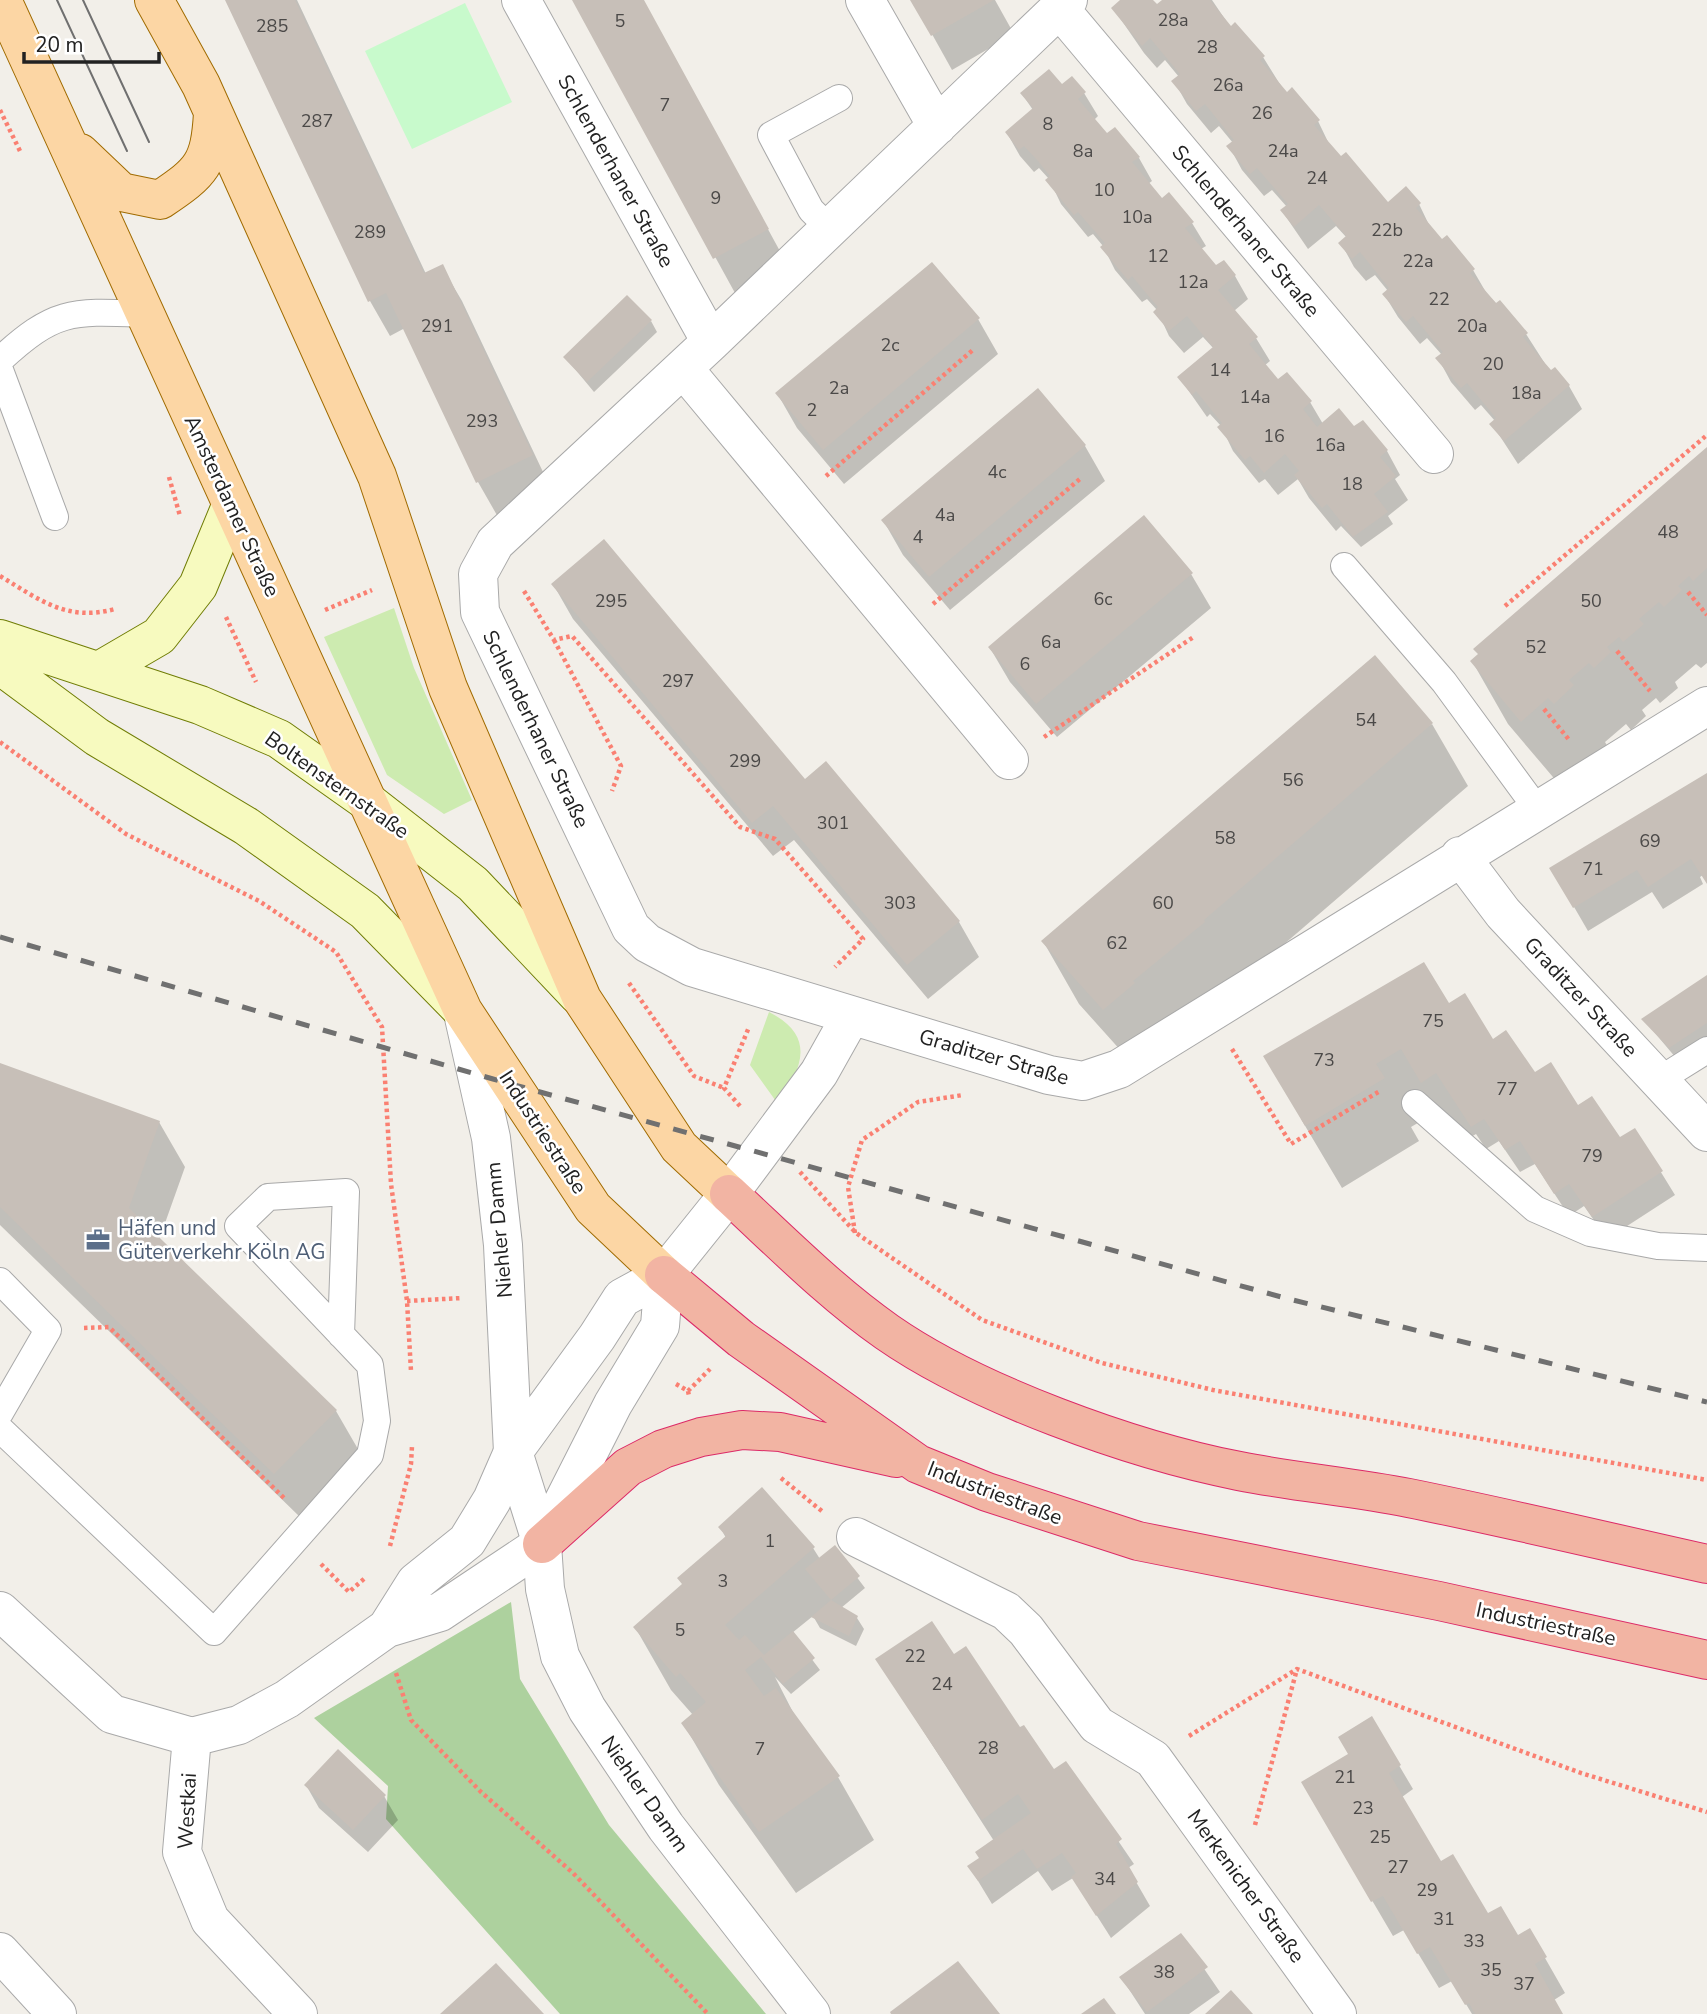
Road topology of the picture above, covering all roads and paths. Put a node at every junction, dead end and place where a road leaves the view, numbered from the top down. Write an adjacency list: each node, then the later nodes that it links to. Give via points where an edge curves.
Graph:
1 (2, 0): 9 (main road, Amsterdamer Straße)
2 (153, 0): 7 (main road)
3 (521, 0): 12 (street, Schlenderhaner Straße)
4 (865, 0): 8 (street)
5 (1063, 4): 8 (street, Schlenderhaner Straße); 18 (street, Schlenderhaner Straße)
6 (839, 98): 10 (lane, via 771,135 811,210)
7 (213, 113): 9 (main road, via 207,158 189,181 160,200 121,192); 25 (main road, via 377,476)
8 (937, 126): 10 (street, Schlenderhaner Straße)
9 (66, 140): 11 (main road, Amsterdamer Straße)
10 (830, 229): 12 (street, Schlenderhaner Straße)
11 (144, 314): 14 (lane, via 62,316 32,330); 21 (main road, Amsterdamer Straße)
12 (711, 342): 15 (street, Schlenderhaner Straße)
13 (974, 349): 20 (path)
14 (0, 360)
15 (683, 368): 20 (street); 23 (street, Schlenderhaner Straße)
16 (0, 370): 22 (lane)
17 (1707, 435): 28 (path)
18 (1434, 454)
19 (1081, 478): 32 (path)
20 (795, 502): 32 (street)
21 (231, 506): 31 (main road, Amsterdamer Straße); 39 (main road, via 198,586 159,636)
22 (55, 517)
23 (495, 543): 35 (path); 52 (street, Schlenderhaner Straße, via 478,574 480,612 631,928 647,943 692,967)
24 (1344, 566): 45 (lane, via 1444,682)
25 (408, 575): 31 (path); 49 (main road, via 448,688)
26 (0, 576): 29 (path, via 58,610 90,616)
27 (1688, 592): 30 (path)
28 (1505, 606)
29 (121, 607)
30 (1707, 615)
31 (288, 626): 36 (path); 43 (main road, Amsterdamer Straße)
32 (902, 631): 42 (street)
33 (1195, 636): 42 (path)
34 (0, 639): 39 (main road, Boltensternstraße)
35 (554, 640): 44 (path, via 621,766); 48 (path, via 572,636 740,827 775,839 863,939)
36 (241, 647)
37 (1617, 651): 40 (path)
38 (0, 665): 50 (main road, via 97,737 246,826 365,911)
39 (99, 671): 43 (main road, Boltensternstraße, via 200,705 279,739)
40 (1692, 715): 45 (street, Graditzer Straße)
41 (0, 742): 47 (path, via 126,834)
42 (1009, 760)
43 (368, 802): 49 (main road, Boltensternstraße, via 472,884); 50 (main road, Amsterdamer Straße)
44 (608, 802)
45 (1537, 809): 46 (street, Graditzer Straße)
46 (1460, 856): 51 (street, Graditzer Straße); 54 (street, Graditzer Straße, via 1503,914)
47 (259, 901)
48 (826, 976)
49 (582, 999): 58 (main road, via 679,1147)
50 (463, 1011): 60 (main road, Industriestraße, via 593,1208); 66 (street, Niehler Damm, via 491,1138 503,1245)
51 (1209, 1013): 52 (street, Graditzer Straße, via 1119,1069 1083,1081); 56 (path, via 1291,1144 1399,1080)
52 (852, 1016): 58 (street, via 819,1073)
53 (1707, 1050): 54 (lane)
54 (1659, 1080): 57 (street, Graditzer Straße)
55 (973, 1094): 69 (path, via 918,1102 862,1140 848,1187 856,1233 982,1320 1102,1363 1213,1390)
56 (1415, 1103): 59 (lane, via 1535,1209 1590,1233 1658,1246)
57 (1707, 1132)
58 (729, 1194): 60 (street); 73 (highway, via 887,1332 959,1373 1034,1407 1124,1440 1237,1470 1407,1498)
59 (1707, 1248)
60 (664, 1275): 66 (street, via 622,1297); 67 (highway, Industriestraße, via 741,1339); 72 (street, via 660,1326 613,1404)
61 (0, 1282): 62 (lane)
62 (48, 1330): 64 (lane); 70 (path, via 109,1327)
63 (341, 1335): 63 (lane, via 238,1226 268,1197 346,1192); 70 (lane, via 370,1365 377,1420 370,1455)
64 (0, 1413)
65 (0, 1429): 70 (lane, via 214,1632)
66 (513, 1452): 72 (street, Niehler Damm); 76 (street, via 467,1541 416,1581)
67 (918, 1464): 72 (highway, via 780,1432 742,1430 701,1437 628,1467); 77 (highway, Industriestraße, via 1060,1518 1138,1541)
68 (773, 1472): 71 (path)
69 (1707, 1480)
70 (303, 1530): 74 (path, via 349,1592)
71 (856, 1537): 80 (street, via 1006,1611 1026,1630 1097,1725)
72 (542, 1544): 76 (street, via 440,1612); 88 (street, Niehler Damm, via 545,1589 560,1656 587,1709 666,1827)
73 (1707, 1564)
74 (368, 1575)
75 (0, 1611): 79 (street, via 112,1714)
76 (387, 1629): 79 (street, via 287,1699 239,1725)
77 (1707, 1660)
78 (1297, 1669): 80 (path); 81 (path, via 1581,1773); 83 (path)
79 (192, 1737): 86 (street, Westkai, via 182,1852 210,1920)
80 (1153, 1759): 83 (street, Merkenicher Straße)
81 (1707, 1812)
82 (573, 1873): 87 (path)
83 (1240, 1877): 89 (street, Merkenicher Straße)
84 (0, 1952): 85 (street)
85 (57, 2014)
86 (298, 2014)
87 (708, 2014)
88 (811, 2014)
89 (1338, 2014)

